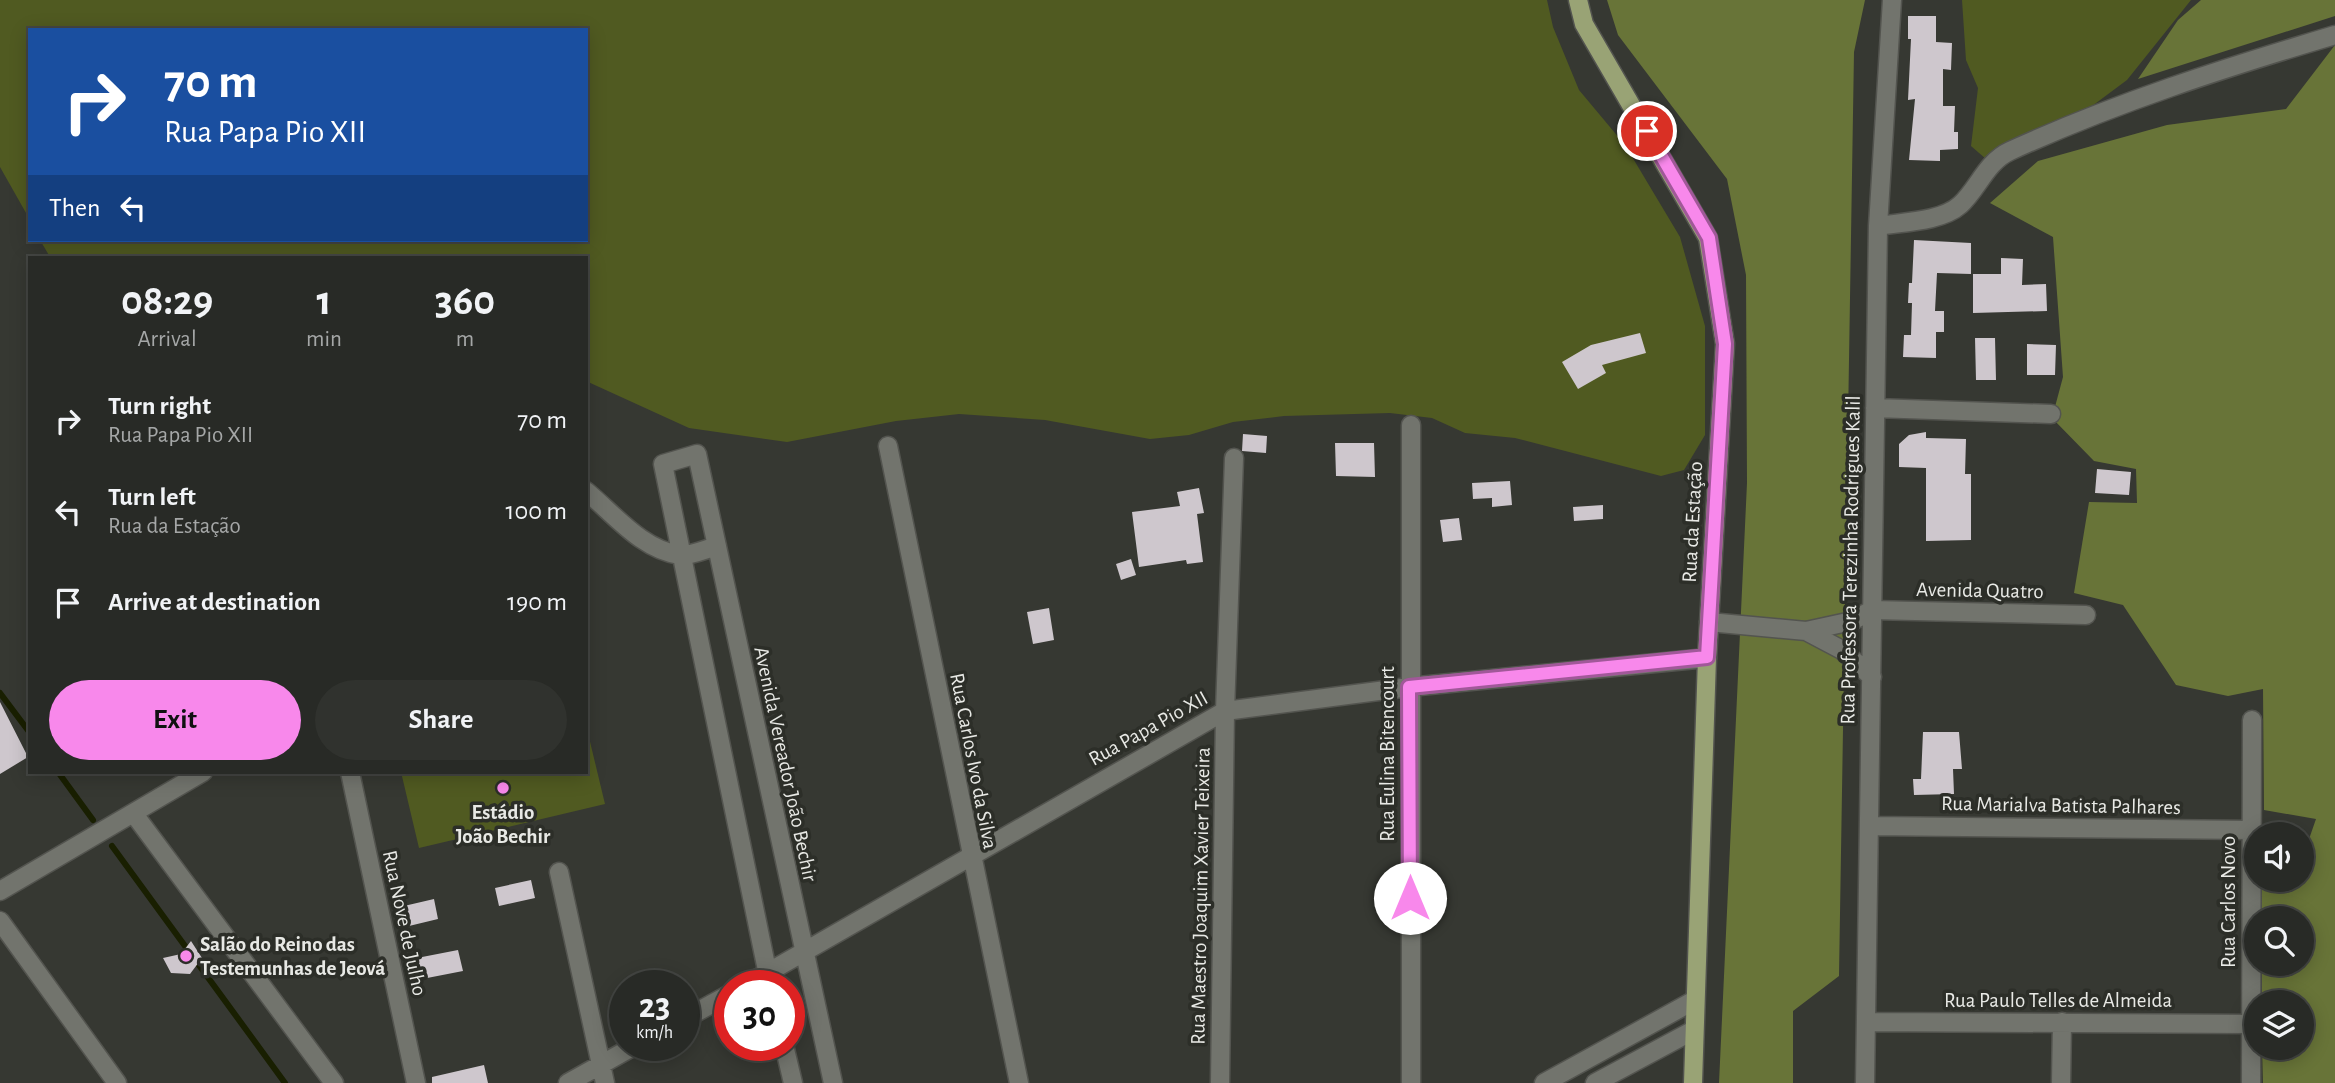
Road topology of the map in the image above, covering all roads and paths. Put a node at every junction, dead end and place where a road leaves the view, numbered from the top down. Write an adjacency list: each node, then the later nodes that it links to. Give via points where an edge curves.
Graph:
1 (1578, 0): 15 (main road, Rua da Estação, via 1584,24 1709,238 1725,344)
2 (1892, 0): 4 (street, Rua Professora Terezinha Rodrigues Kalil)
3 (2335, 35): 4 (street, via 2194,77 2040,137 2004,154 1958,207 1940,215)
4 (1878, 226): 5 (street, Rua Professora Terezinha Rodrigues Kalil)
5 (1875, 408): 6 (street); 13 (street, Rua Professora Terezinha Rodrigues Kalil)
6 (2051, 414)
7 (1410, 425): 19 (street, Rua Eulina Bitencourt)
8 (888, 446): 28 (street, Rua Carlos Ivo da Silva)
9 (1234, 458): 20 (street, Rua Maestro Joaquim Xavier Teixeira)
10 (588, 493): 12 (street, via 637,536)
11 (717, 546): 12 (street); 12 (street, Avenida Vereador João Bechir, via 697,454 663,464); 33 (street, Avenida Vereador João Bechir)
12 (681, 555): 34 (street)
13 (1872, 610): 14 (street, Avenida Quatro); 16 (street, via 1852,621); 18 (street, Rua Professora Terezinha Rodrigues Kalil)
14 (2086, 615)
15 (1709, 622): 16 (street); 17 (main road, Rua da Estação)
16 (1806, 631): 18 (street, via 1842,650)
17 (1707, 657): 19 (street, Rua Papa Pio XII); 37 (main road, Rua da Estação)
18 (1872, 677): 26 (street, Rua Professora Terezinha Rodrigues Kalil)
19 (1409, 687): 20 (street, Rua Papa Pio XII); 55 (street, Rua Eulina Bitencourt)
20 (1225, 711): 28 (street, Rua Papa Pio XII); 54 (street, Rua Maestro Joaquim Xavier Teixeira)
21 (2252, 720): 25 (street, Rua Carlos Novo)
22 (200, 774): 24 (street)
23 (350, 774): 48 (street, Rua Nove de Julho)
24 (134, 814): 30 (street); 47 (street)
25 (2251, 822)
26 (1871, 826): 27 (street, Rua Marialva Batista Palhares); 38 (street, Rua Professora Terezinha Rodrigues Kalil)
27 (2244, 830)
28 (970, 855): 33 (street, Rua Papa Pio XII); 53 (street, Rua Carlos Ivo da Silva)
29 (559, 873): 45 (street)
30 (0, 891)
31 (2251, 892): 36 (street, Rua Carlos Novo)
32 (0, 920): 46 (street)
33 (803, 952): 35 (street, Rua Papa Pio XII); 52 (street, Avenida Vereador João Bechir)
34 (767, 970)
35 (781, 970)
36 (2250, 990)
37 (1695, 1000): 41 (main road, Rua da Estação); 56 (street)
38 (1866, 1021): 39 (street, Rua Paulo Telles de Almeida); 59 (street, Rua Professora Terezinha Rodrigues Kalil)
39 (2062, 1022): 40 (street, Rua Paulo Telles de Almeida); 60 (street)
40 (2244, 1024)
41 (1694, 1030): 57 (street); 58 (main road, Rua da Estação)
42 (609, 1060): 45 (street)
43 (2251, 1060): 61 (street, Rua Carlos Novo)
44 (788, 1061): 51 (street)
45 (601, 1064): 49 (street); 50 (street)
46 (117, 1083)
47 (334, 1083)
48 (416, 1083)
49 (568, 1083)
50 (605, 1083)
51 (793, 1083)
52 (833, 1083)
53 (1019, 1083)
54 (1220, 1083)
55 (1411, 1083)
56 (1544, 1083)
57 (1595, 1083)
58 (1693, 1083)
59 (1865, 1083)
60 (2062, 1083)
61 (2251, 1083)

